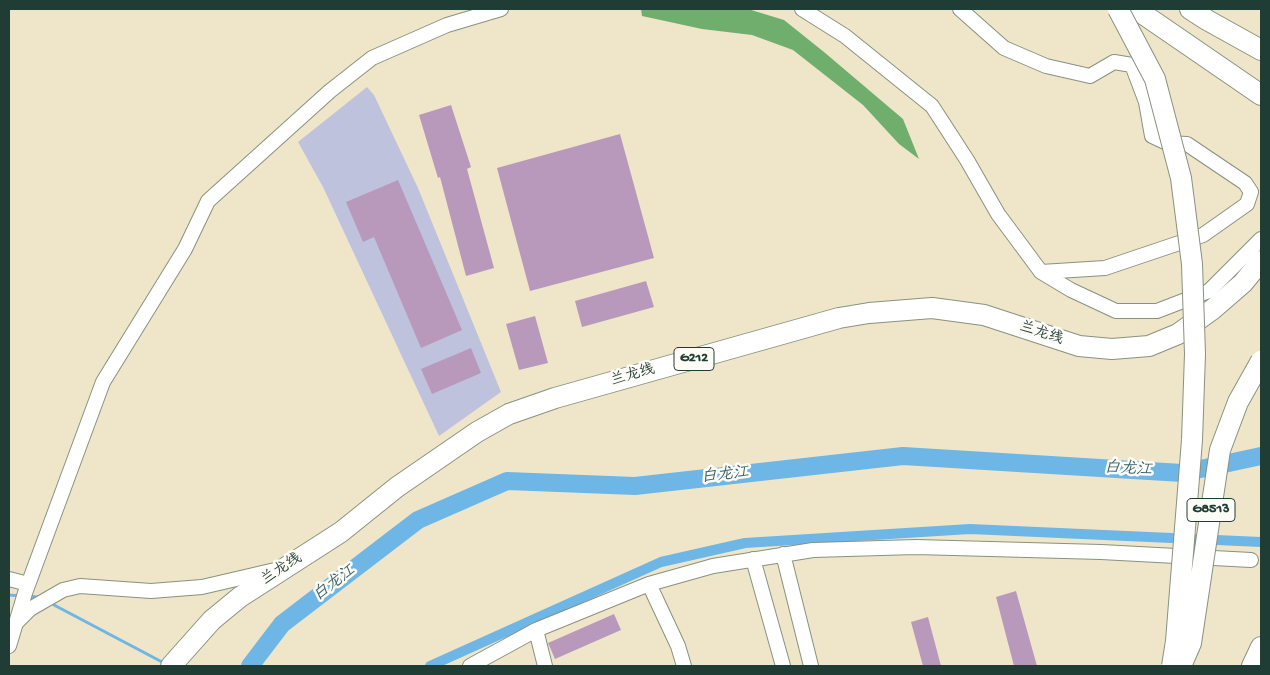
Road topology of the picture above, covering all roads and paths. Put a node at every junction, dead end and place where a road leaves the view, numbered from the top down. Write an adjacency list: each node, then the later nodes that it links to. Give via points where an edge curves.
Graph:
1 (501, 9): 19 (street, via 447,25 372,58 330,91 208,200 184,249 103,382)
2 (802, 9): 11 (street, via 845,36 932,106 998,214)
3 (960, 9): 11 (street, via 1004,48 1046,66 1090,76 1114,62 1132,65 1146,102 1152,136 1167,143 1187,144 1245,183 1251,192 1247,204 1203,235 1105,268)
4 (1118, 9): 30 (highway, bridge, via 1155,79 1181,178 1192,264 1195,354 1192,440)
5 (1138, 9): 8 (highway)
6 (1190, 9): 7 (highway)
7 (1261, 50)
8 (1261, 95)
9 (1261, 239): 11 (street, via 1210,291 1158,311 1116,311)
10 (1261, 261): 16 (highway, 兰龙线 / G212, via 1243,283 1213,308 1178,334 1149,346 1112,349 1079,346 984,315 932,308 869,313 839,318 555,398 509,414 477,432 397,487 341,532)
11 (1041, 272)
12 (1261, 361): 31 (highway, G8513, bridge, via 1238,402 1220,450 1191,643)
13 (783, 554): 14 (street); 15 (street, via 916,547); 29 (street)
14 (753, 559): 18 (street, via 713,566); 28 (street)
15 (1251, 560)
16 (285, 568): 20 (street, via 202,587 151,591 80,586 63,590 30,609); 24 (highway, 兰龙线 / G212, via 212,620)
17 (9, 579): 19 (street)
18 (649, 584): 21 (street); 27 (street)
19 (25, 592): 20 (street)
20 (16, 622): 22 (street)
21 (536, 630): 25 (street); 26 (street)
22 (9, 646)
23 (1261, 647): 32 (highway)
24 (174, 663)
25 (470, 666)
26 (545, 666)
27 (684, 666)
28 (783, 666)
29 (811, 666)
30 (1172, 666)
31 (1182, 666)
32 (1252, 666)

